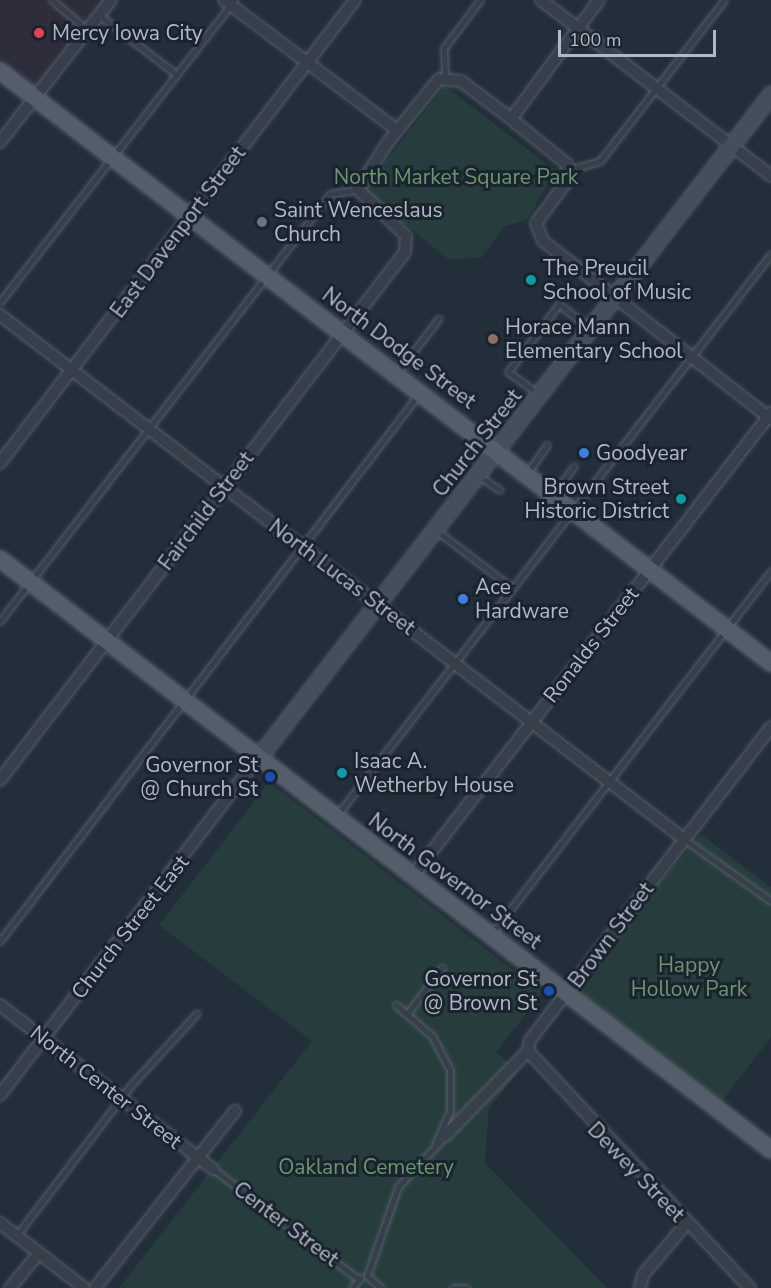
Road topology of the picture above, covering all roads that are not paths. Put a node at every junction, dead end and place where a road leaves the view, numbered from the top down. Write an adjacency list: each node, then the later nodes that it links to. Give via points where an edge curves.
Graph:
1 (52, 0): 11 (lane)
2 (111, 0): 9 (street)
3 (355, 0): 12 (street, East Davenport Street)
4 (480, 0): 15 (lane, via 444,48)
5 (542, 0): 10 (street)
6 (599, 0): 10 (street)
7 (724, 0): 16 (lane)
8 (230, 2): 12 (street); 14 (lane)
9 (99, 15): 11 (street); 14 (lane)
10 (578, 28): 16 (street); 19 (street)
11 (87, 30): 18 (street)
12 (306, 63): 20 (street); 27 (street, East Davenport Street)
13 (0, 71): 18 (main road, North Dodge Street)
14 (177, 75): 23 (lane)
15 (445, 78): 19 (street, via 461,81); 20 (street, via 434,82)
16 (656, 88): 22 (street); 24 (lane, via 600,162)
17 (771, 94): 22 (street, Church Street)
18 (34, 97): 21 (street); 23 (main road, North Dodge Street)
19 (511, 119): 24 (street, via 562,157)
20 (398, 130): 26 (street)
21 (0, 142)
22 (731, 146): 25 (street); 30 (street, Church Street)
23 (113, 157): 27 (main road, North Dodge Street); 31 (lane)
24 (568, 170): 30 (street, via 537,230)
25 (771, 177)
26 (358, 189): 29 (lane, via 330,194); 35 (street, Fairchild Street, via 407,242 405,252)
27 (191, 216): 29 (main road, North Dodge Street); 37 (street, East Davenport Street)
28 (771, 254): 36 (lane)
29 (267, 276): 35 (main road, North Dodge Street); 42 (lane)
30 (614, 299): 34 (street, Church Street); 36 (street)
31 (0, 302)
32 (0, 315): 37 (street, North Lucas Street)
33 (439, 318): 38 (lane)
34 (591, 329): 40 (street, Church Street); 40 (lane, via 559,304 508,372)
35 (343, 334): 38 (main road, North Dodge Street); 49 (street, Fairchild Street)
36 (692, 357): 41 (street); 52 (lane)
37 (72, 370): 42 (street, North Lucas Street); 45 (street, East Davenport Street)
38 (396, 374): 39 (main road, North Dodge Street)
39 (420, 393): 44 (main road, North Dodge Street); 54 (lane)
40 (540, 395): 44 (street, Church Street)
41 (770, 416): 56 (street, Ronalds Street)
42 (149, 430): 49 (street, North Lucas Street); 58 (lane)
43 (547, 445): 47 (lane)
44 (497, 450): 47 (main road, North Dodge Street); 48 (street, Church Street)
45 (0, 463)
46 (574, 466): 51 (lane)
47 (527, 473): 51 (main road, North Dodge Street)
48 (478, 475): 50 (lane); 53 (street, Church Street)
49 (224, 487): 54 (street, North Lucas Street); 63 (street, Fairchild Street)
50 (500, 490)
51 (554, 493): 52 (main road, North Dodge Street)
52 (574, 509): 56 (main road, North Dodge Street); 59 (lane)
53 (436, 530): 59 (lane); 60 (street, Church Street)
54 (302, 547): 60 (street, North Lucas Street); 66 (lane)
55 (0, 558): 58 (main road, North Governor Street)
56 (650, 569): 62 (main road, North Dodge Street); 67 (street, Ronalds Street)
57 (771, 571): 62 (lane)
58 (30, 582): 61 (lane); 63 (main road, North Governor Street)
59 (512, 588): 65 (lane)
60 (379, 605): 65 (street, North Lucas Street); 69 (street, Church Street)
61 (0, 621)
62 (727, 628): 64 (main road, North Dodge Street); 71 (lane)
63 (106, 642): 66 (main road, North Governor Street); 70 (street, Fairchild Street)
64 (771, 663)
65 (455, 664): 67 (street, North Lucas Street); 72 (lane)
66 (184, 702): 69 (main road, North Governor Street); 77 (lane)
67 (532, 723): 71 (street, North Lucas Street); 74 (street, Ronalds Street)
68 (771, 727): 73 (street, Brown Street)
69 (258, 758): 72 (main road, North Governor Street); 84 (street, Church Street East)
70 (0, 780)
71 (608, 781): 73 (street, North Lucas Street); 76 (lane)
72 (335, 818): 74 (main road, North Governor Street)
73 (684, 839): 75 (lane); 79 (street, Brown Street)
74 (412, 877): 76 (main road, North Governor Street)
75 (771, 901)
76 (490, 936): 79 (main road, North Governor Street)
77 (0, 941)
78 (442, 968): 83 (lane)
79 (566, 994): 85 (street, Brown Street, via 530,1040); 91 (main road, North Governor Street)
80 (0, 1005): 84 (street, North Center Street)
81 (396, 1005): 83 (lane)
82 (197, 1013): 87 (lane)
83 (407, 1014): 90 (lane, via 432,1036 450,1070 450,1111)
84 (44, 1038): 86 (street, Church Street East); 87 (street, North Center Street)
85 (528, 1051): 89 (street, Brown Street); 95 (street, Dewey Street)
86 (0, 1095)
87 (121, 1098): 92 (street, North Center Street); 96 (lane)
88 (235, 1111): 92 (street)
89 (445, 1136): 90 (lane)
90 (433, 1149): 98 (lane, via 398,1187)
91 (771, 1150)
92 (198, 1158): 93 (street, North Center Street); 102 (street)
93 (213, 1168): 99 (lane, Center Street)
94 (0, 1223): 96 (street)
95 (686, 1224): 107 (street, via 643,1275); 108 (street, Dewey Street)
96 (16, 1236): 97 (street)
97 (39, 1253): 100 (street); 101 (street)
98 (367, 1276): 99 (lane); 104 (lane)
99 (358, 1279): 103 (lane)
100 (10, 1288)
101 (84, 1288)
102 (95, 1288)
103 (352, 1288)
104 (381, 1288)
105 (453, 1288): 106 (lane)
106 (466, 1288)
107 (640, 1288)
108 (750, 1288)

